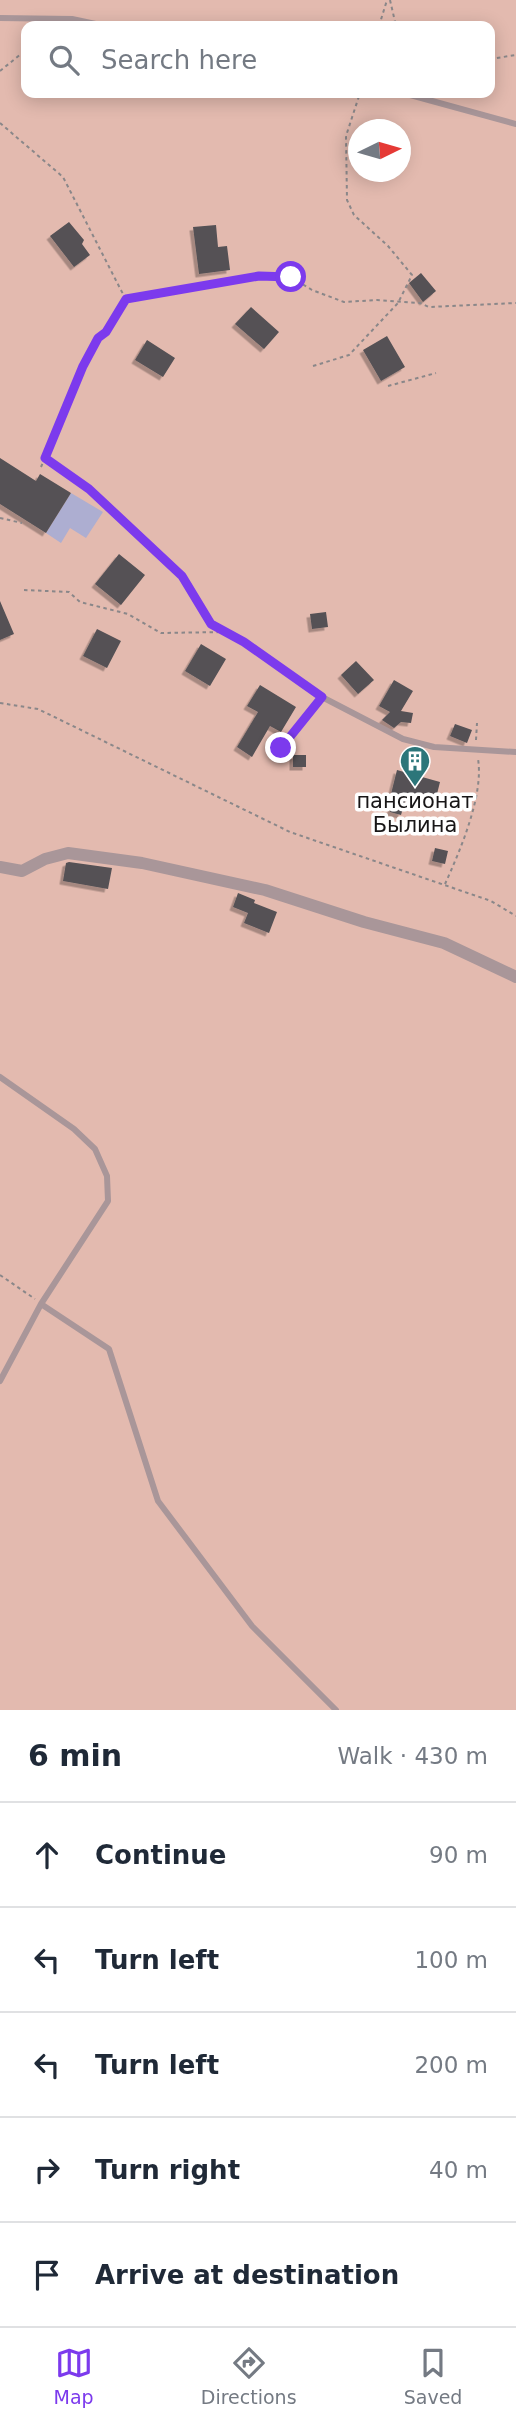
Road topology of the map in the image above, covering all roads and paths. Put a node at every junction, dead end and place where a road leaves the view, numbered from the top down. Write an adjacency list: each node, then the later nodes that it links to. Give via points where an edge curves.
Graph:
1 (389, 0): 4 (path); 5 (path)
2 (0, 18): 3 (lane)
3 (81, 21)
4 (381, 21)
5 (395, 21)
6 (21, 54): 9 (path)
7 (516, 55): 8 (path)
8 (495, 57)
9 (0, 71)
10 (358, 98): 15 (path, via 346,136 347,200 354,215 412,275)
11 (421, 98): 13 (lane)
12 (0, 123): 14 (path, via 63,177)
13 (516, 124)
14 (126, 299): 15 (path, via 259,276 291,277 344,302); 20 (path, via 83,366)
15 (398, 303): 16 (path, via 429,307); 17 (path, via 349,355)
16 (516, 303)
17 (313, 366)
18 (436, 373): 19 (path)
19 (388, 386)
20 (45, 458): 21 (path); 25 (path, via 89,489 182,576 211,624)
21 (41, 467)
22 (0, 518): 23 (path)
23 (22, 523)
24 (24, 590): 25 (path, via 69,592 80,602 128,614 161,633)
25 (226, 632): 26 (path)
26 (322, 697): 29 (lane); 30 (lane, via 403,739)
27 (0, 703): 33 (path, via 38,709 290,832)
28 (477, 723): 30 (path)
29 (281, 748)
30 (476, 750): 31 (lane); 33 (path, via 480,772 471,811)
31 (516, 752)
32 (0, 867): 35 (street, via 22,871 68,853 142,863 265,890 444,943)
33 (444, 885): 34 (path, via 491,901)
34 (516, 916)
35 (516, 977)
36 (0, 1077): 38 (lane, via 74,1129 95,1149 107,1176 108,1201)
37 (0, 1275): 38 (path)
38 (41, 1304): 39 (lane); 40 (lane, via 109,1349 158,1501 252,1626)
39 (0, 1381)
40 (336, 1710)

